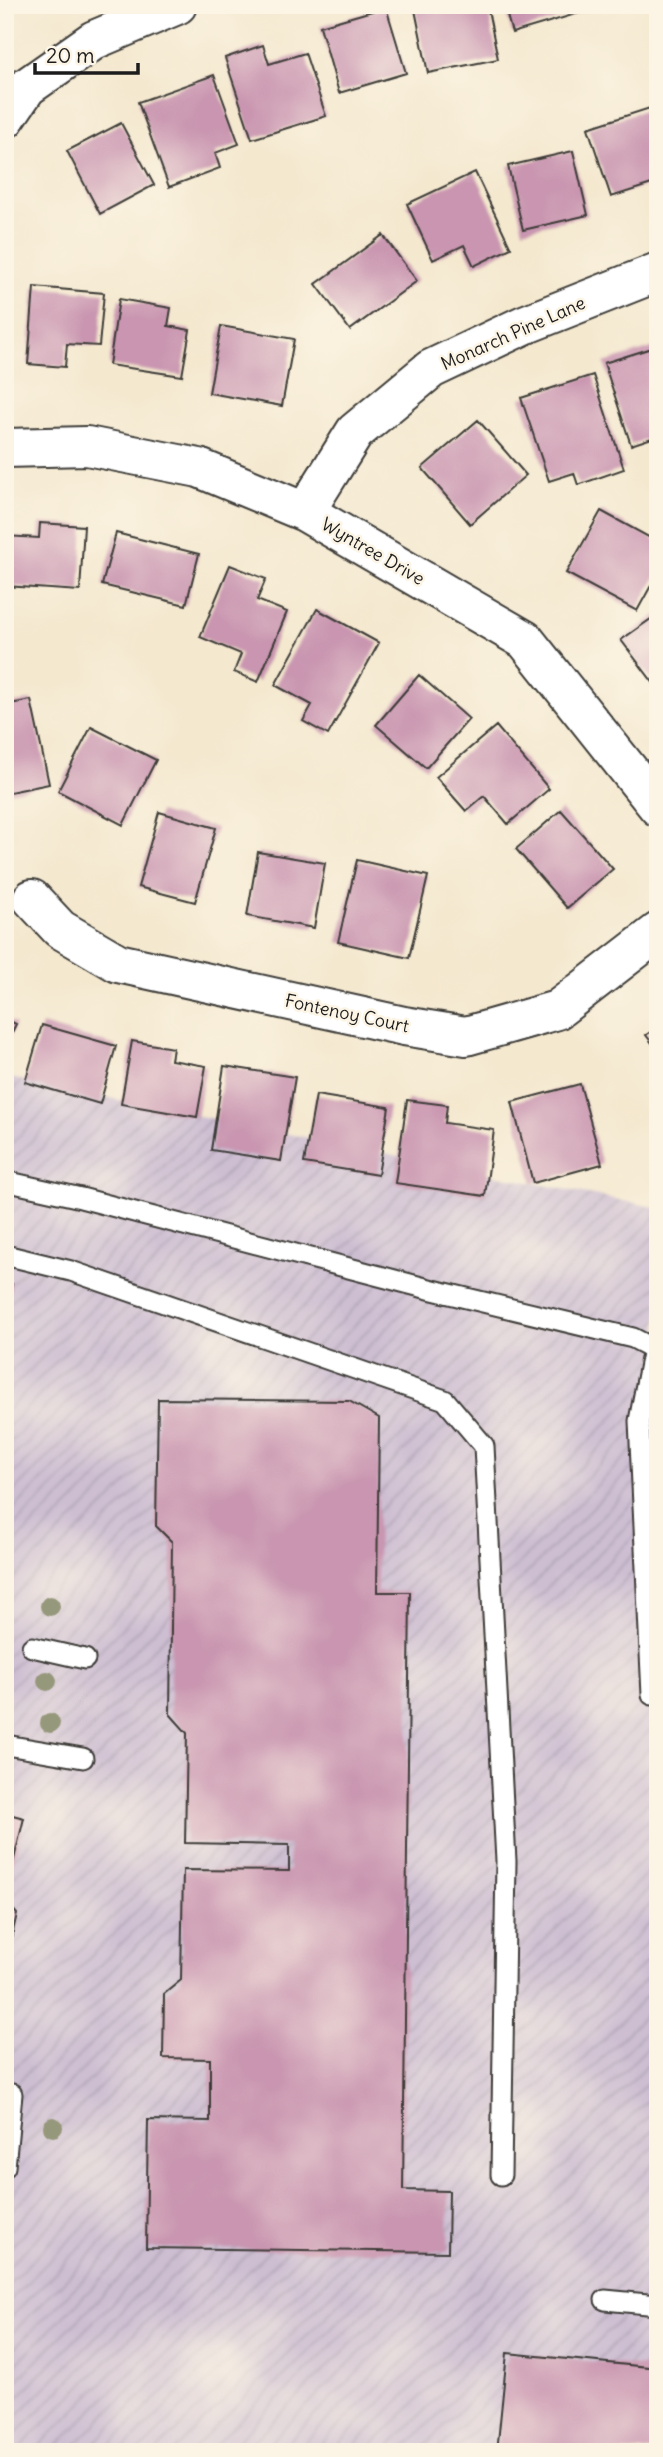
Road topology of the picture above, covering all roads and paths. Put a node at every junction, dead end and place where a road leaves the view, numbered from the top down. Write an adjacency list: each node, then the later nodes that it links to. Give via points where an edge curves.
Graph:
1 (177, 5): 2 (street, via 94,40 27,87)
2 (5, 119)
3 (658, 272): 5 (street, Monarch Pine Lane, via 524,325 431,369 355,432)
4 (5, 448): 5 (street, Wyntree Drive, via 87,446 199,468)
5 (305, 512): 6 (street, Wyntree Drive, via 525,640)
6 (658, 807)
7 (32, 899): 8 (street, Fontenoy Court, via 60,929 118,963 404,1026 466,1035 557,1010)
8 (658, 932)
9 (5, 1181): 11 (lane, via 633,1338)
10 (5, 1255): 19 (lane, via 71,1272 444,1400 484,1446 506,1861)
11 (655, 1349): 14 (lane, via 639,1421)
12 (32, 1647): 13 (lane)
13 (85, 1659)
14 (652, 1695)
15 (6, 1745): 16 (lane)
16 (83, 1758)
17 (12, 2094): 18 (lane)
18 (5, 2167)
19 (501, 2175)
20 (605, 2300): 21 (lane)
21 (658, 2305)

